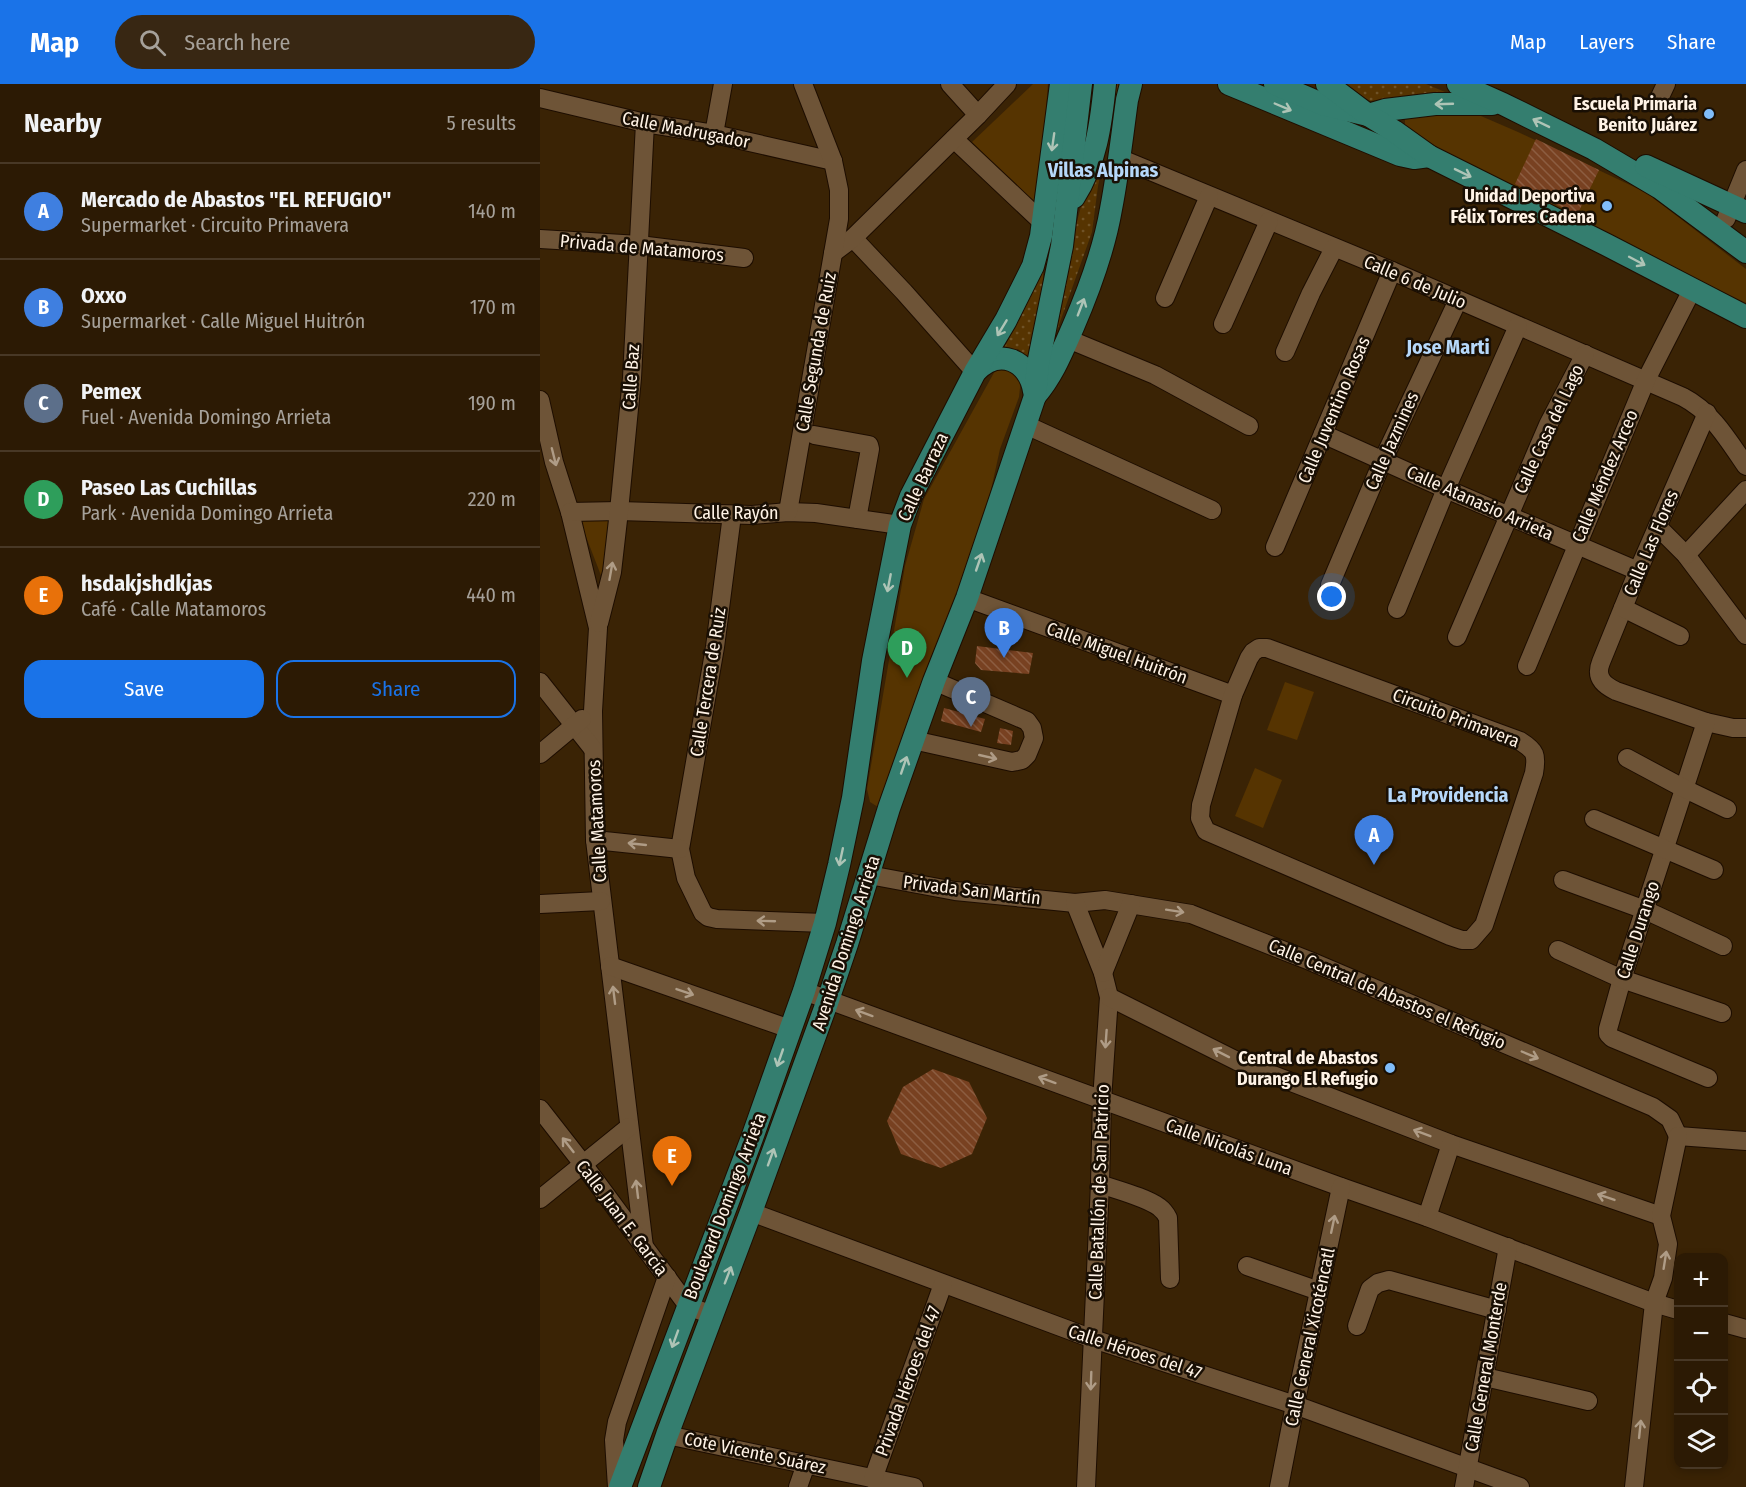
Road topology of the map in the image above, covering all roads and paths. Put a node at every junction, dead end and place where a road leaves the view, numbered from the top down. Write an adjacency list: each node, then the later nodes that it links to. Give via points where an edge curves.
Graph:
1 (723, 84): 20 (street)
2 (803, 84): 25 (street)
3 (950, 84): 17 (street)
4 (1007, 84): 17 (street, Calle Segunda de Ruiz)
5 (1061, 84): 32 (main road, Calle Barraza, one-way to 32)
6 (1081, 84): 29 (main road)
7 (1105, 84): 29 (main road, via 1098,140)
8 (1131, 84): 19 (main road)
9 (1144, 84): 19 (main road)
10 (1229, 84): 23 (main road, one-way to 23, via 1400,155)
11 (1275, 84): 16 (main road, via 1322,104)
12 (1327, 84): 16 (main road)
13 (1458, 84): 15 (main road)
14 (540, 98): 18 (street, Calle Madrugador)
15 (1503, 104): 16 (main road, one-way to 16, via 1435,104); 22 (main road, one-way to 15)
16 (1368, 115): 23 (main road)
17 (978, 116): 21 (street, Calle Segunda de Ruiz)
18 (645, 123): 20 (street, Calle Madrugador); 35 (street, Calle Baz)
19 (1124, 126): 24 (main road)
20 (714, 134): 25 (street, Calle Madrugador)
21 (954, 139): 32 (street); 33 (street, Calle Segunda de Ruiz)
22 (1594, 149): 27 (main road); 30 (main road, via 1651,168)
23 (1429, 156): 42 (main road, one-way to 42)
24 (1119, 158): 28 (street, Calle 6 de Julio); 48 (main road, one-way to 24, via 1096,264 1111,210)
25 (832, 161): 38 (street, via 839,190)
26 (1746, 170): 30 (street)
27 (1660, 188): 30 (main road); 37 (main road)
28 (1209, 196): 31 (street, Calle 6 de Julio); 43 (street)
29 (1068, 206): 40 (main road); 53 (main road)
30 (1737, 216)
31 (1269, 221): 36 (street, Calle 6 de Julio); 46 (street)
32 (1042, 222): 40 (main road, Calle Barraza)
33 (853, 238): 38 (street, Calle Segunda de Ruiz); 51 (street)
34 (540, 239): 35 (street, Privada de Matamoros)
35 (639, 245): 39 (street, Privada de Matamoros); 65 (street, Calle Baz)
36 (1334, 248): 41 (street, Calle 6 de Julio); 49 (street)
37 (1746, 252)
38 (833, 253): 67 (street, Calle Segunda de Ruiz)
39 (744, 258)
40 (1034, 266): 51 (main road, Calle Barraza, one-way to 51)
41 (1392, 271): 44 (street, Calle 6 de Julio); 58 (street, Calle Juventino Rosas)
42 (1692, 290): 45 (main road); 52 (street, Calle Méndez Arceo)
43 (1165, 298)
44 (1458, 300): 47 (street, Calle 6 de Julio); 60 (street, Calle Jazmines)
45 (1746, 317)
46 (1223, 324)
47 (1518, 326): 50 (street, Calle 6 de Julio); 62 (street)
48 (1068, 339): 53 (main road, via 1055,368); 57 (street, via 1155,375)
49 (1285, 352)
50 (1585, 354): 52 (street, Calle 6 de Julio); 69 (street, Calle Casa del Lago, via 1548,425)
51 (975, 372): 53 (main road, via 992,360 1014,361 1029,374); 71 (main road, Calle Barraza)
52 (1646, 380): 55 (street, Calle 6 de Julio, via 1697,404); 73 (street, Calle Méndez Arceo)
53 (1035, 396): 56 (main road, Avenida Domingo Arrieta)
54 (540, 400): 66 (street, Calle Matamoros, one-way to 66)
55 (1707, 413): 61 (street); 72 (street, Calle Las Flores)
56 (1026, 425): 64 (street); 78 (main road, Avenida Domingo Arrieta, one-way to 56)
57 (1249, 426)
58 (1323, 434): 60 (street, Calle Atanasio Arrieta); 74 (street, Calle Juventino Rosas)
59 (814, 435): 70 (street, via 869,445)
60 (1383, 460): 62 (street, Calle Atanasio Arrieta); 77 (street, Calle Jazmines)
61 (1746, 466)
62 (1446, 489): 69 (street, Calle Atanasio Arrieta); 80 (street)
63 (1746, 490): 75 (street)
64 (1212, 510)
65 (620, 511): 66 (street, Calle Rayón); 68 (street, Calle Rayón); 81 (street, Calle Baz, one-way to 65, via 612,572)
66 (570, 512): 81 (street, Calle Matamoros)
67 (788, 512): 68 (street, Calle Rayón); 70 (street, Calle Rayón)
68 (732, 515): 103 (street, Calle Tercera de Ruiz, via 715,647)
69 (1509, 516): 73 (street, Calle Atanasio Arrieta); 84 (street, Calle Casa del Lago)
70 (857, 519): 71 (street, Calle Rayón)
71 (900, 525): 98 (main road, Calle Barraza, one-way to 98, via 873,661)
72 (1658, 527): 75 (street); 76 (street, Calle Las Flores)
73 (1576, 545): 76 (street, Calle Atanasio Arrieta); 85 (street, Calle Méndez Arceo)
74 (1275, 547)
75 (1686, 555): 82 (street)
76 (1638, 572): 79 (street, Calle Las Flores)
77 (1330, 585)
78 (967, 598): 86 (main road, Avenida Domingo Arrieta); 88 (street, Calle Miguel Huitrón)
79 (1623, 608): 83 (street); 90 (street, Calle Las Flores, via 1601,662 1598,674 1603,682 1616,691)
80 (1397, 609)
81 (598, 628): 89 (street, Calle Matamoros)
82 (1746, 634)
83 (1680, 636)
84 (1457, 637)
85 (1527, 666)
86 (934, 681): 93 (main road, Avenida Domingo Arrieta); 93 (street, one-way to 86, via 1012,762 1027,755 1034,738 1027,721)
87 (540, 682): 91 (street)
88 (1233, 696): 88 (street, Circuito Primavera, via 1253,652 1267,648 1520,741 1535,753 1534,773 1484,925 1471,940 1450,936 1206,831 1200,818 1201,805)
89 (593, 711): 91 (street); 94 (street, Calle Matamoros)
90 (1706, 722): 92 (street); 97 (street, Calle Durango)
91 (574, 726): 94 (street); 95 (street)
92 (1746, 728)
93 (913, 740): 99 (main road, Avenida Domingo Arrieta, one-way to 93)
94 (593, 749): 102 (street, Calle Matamoros)
95 (540, 754)
96 (1627, 758): 97 (street)
97 (1683, 788): 100 (street); 104 (street, Calle Durango)
98 (856, 803): 99 (main road, via 873,814); 106 (main road, via 860,851); 113 (main road, Calle Barraza, one-way to 113)
99 (889, 808): 106 (main road, Avenida Domingo Arrieta)
100 (1727, 809)
101 (1594, 819): 104 (street)
102 (595, 840): 103 (street, one-way to 102); 108 (street, Calle Matamoros)
103 (680, 849): 113 (street, one-way to 103, via 708,917 686,878)
104 (1664, 849): 105 (street); 112 (street, Calle Durango)
105 (1714, 870)
106 (869, 875): 109 (street, Privada San Martín, via 955,891); 121 (main road, Avenida Domingo Arrieta)
107 (1563, 880): 112 (street)
108 (601, 901): 110 (street); 116 (street, Calle Matamoros)
109 (1075, 903): 111 (street, Calle Central de Abastos el Refugio, via 1105,900); 117 (street, Calle Batallón de San Patricio)
110 (540, 904)
111 (1131, 904): 117 (street); 128 (street, Calle Central de Abastos el Refugio, one-way to 128, via 1191,914 1310,961 1653,1107 1670,1119)
112 (1645, 910): 114 (street); 118 (street, Calle Durango)
113 (825, 923): 119 (main road, Boulevard Domingo Arrieta)
114 (1723, 946)
115 (1558, 950): 118 (street)
116 (610, 966): 123 (street, one-way to 123); 127 (street, Calle Matamoros, one-way to 116)
117 (1103, 973): 120 (street, Calle Batallón de San Patricio)
118 (1622, 979): 122 (street); 124 (street, Calle Durango, via 1608,1034)
119 (804, 991): 121 (street, Calle Nicolás Luna); 123 (main road, Boulevard Domingo Arrieta)
120 (1109, 997): 125 (street, Calle Batallón de San Patricio, one-way to 125); 130 (street, one-way to 120, via 1237,1061)
121 (828, 1000): 125 (street, Calle Nicolás Luna, one-way to 121); 135 (main road, Avenida Domingo Arrieta, one-way to 121)
122 (1722, 1013)
123 (790, 1029): 146 (main road, Boulevard Domingo Arrieta, one-way to 146)
124 (1708, 1078)
125 (1102, 1100): 132 (street, Calle Batallón de San Patricio); 133 (street, Calle Nicolás Luna)
126 (540, 1109): 131 (street, Calle Juan E. García, one-way to 126)
127 (628, 1127): 131 (street); 138 (street, Calle Matamoros, one-way to 127)
128 (1678, 1136): 129 (street); 136 (street)
129 (1746, 1142)
130 (1451, 1144): 136 (street, one-way to 130); 137 (street)
131 (583, 1164): 134 (street); 138 (street, Calle Juan E. García)
132 (1100, 1184): 142 (street, via 1164,1211 1168,1218); 153 (street, Calle Batallón de San Patricio)
133 (1341, 1188): 137 (street, Calle Nicolás Luna); 144 (street, Calle General Xicoténcatl, one-way to 133)
134 (540, 1199)
135 (751, 1212): 143 (street, Calle Héroes del 47); 149 (main road, Avenida Domingo Arrieta, one-way to 135)
136 (1661, 1216): 145 (street, one-way to 136, via 1668,1244)
137 (1427, 1217): 139 (street, Calle Nicolás Luna)
138 (644, 1247): 141 (street, Calle Juan E. García)
139 (1508, 1247): 145 (street, Calle Nicolás Luna); 148 (street, Calle General Monterde)
140 (1247, 1266): 144 (street)
141 (667, 1277): 146 (street, Calle Juan E. García); 161 (street, via 617,1422 614,1440)
142 (1170, 1280)
143 (943, 1284): 153 (street, Calle Héroes del 47); 160 (street, Privada Héroes del 47)
144 (1319, 1291): 156 (street, Calle General Xicoténcatl)
145 (1654, 1303): 147 (street, Calle Nicolás Luna); 169 (street, one-way to 145)
146 (688, 1306): 149 (street); 161 (main road, Boulevard Domingo Arrieta, one-way to 161)
147 (1674, 1309)
148 (1497, 1310): 151 (street, via 1389,1280 1370,1289); 154 (street, Calle General Monterde)
149 (712, 1315): 157 (main road, Avenida Domingo Arrieta)
150 (1728, 1324): 152 (street)
151 (1357, 1326)
152 (1746, 1329)
153 (1093, 1339): 156 (street, Calle Héroes del 47); 165 (street, Calle Batallón de San Patricio, one-way to 165)
154 (1485, 1377): 155 (street); 159 (street, Calle General Monterde)
155 (1588, 1401)
156 (1295, 1405): 159 (street, Calle Héroes del 47); 166 (street, Calle General Xicoténcatl)
157 (667, 1435): 158 (street, Cote Vicente Suárez); 162 (main road, Avenida Domingo Arrieta)
158 (806, 1464): 160 (street, Cote Vicente Suárez); 163 (street)
159 (1468, 1467): 167 (street, Calle General Monterde); 168 (street, Calle Héroes del 47)
160 (873, 1479): 164 (street, Cote Vicente Suárez)
161 (618, 1487)
162 (649, 1487)
163 (798, 1487)
164 (914, 1487)
165 (1086, 1487)
166 (1279, 1487)
167 (1464, 1487)
168 (1520, 1487)
169 (1634, 1487)

